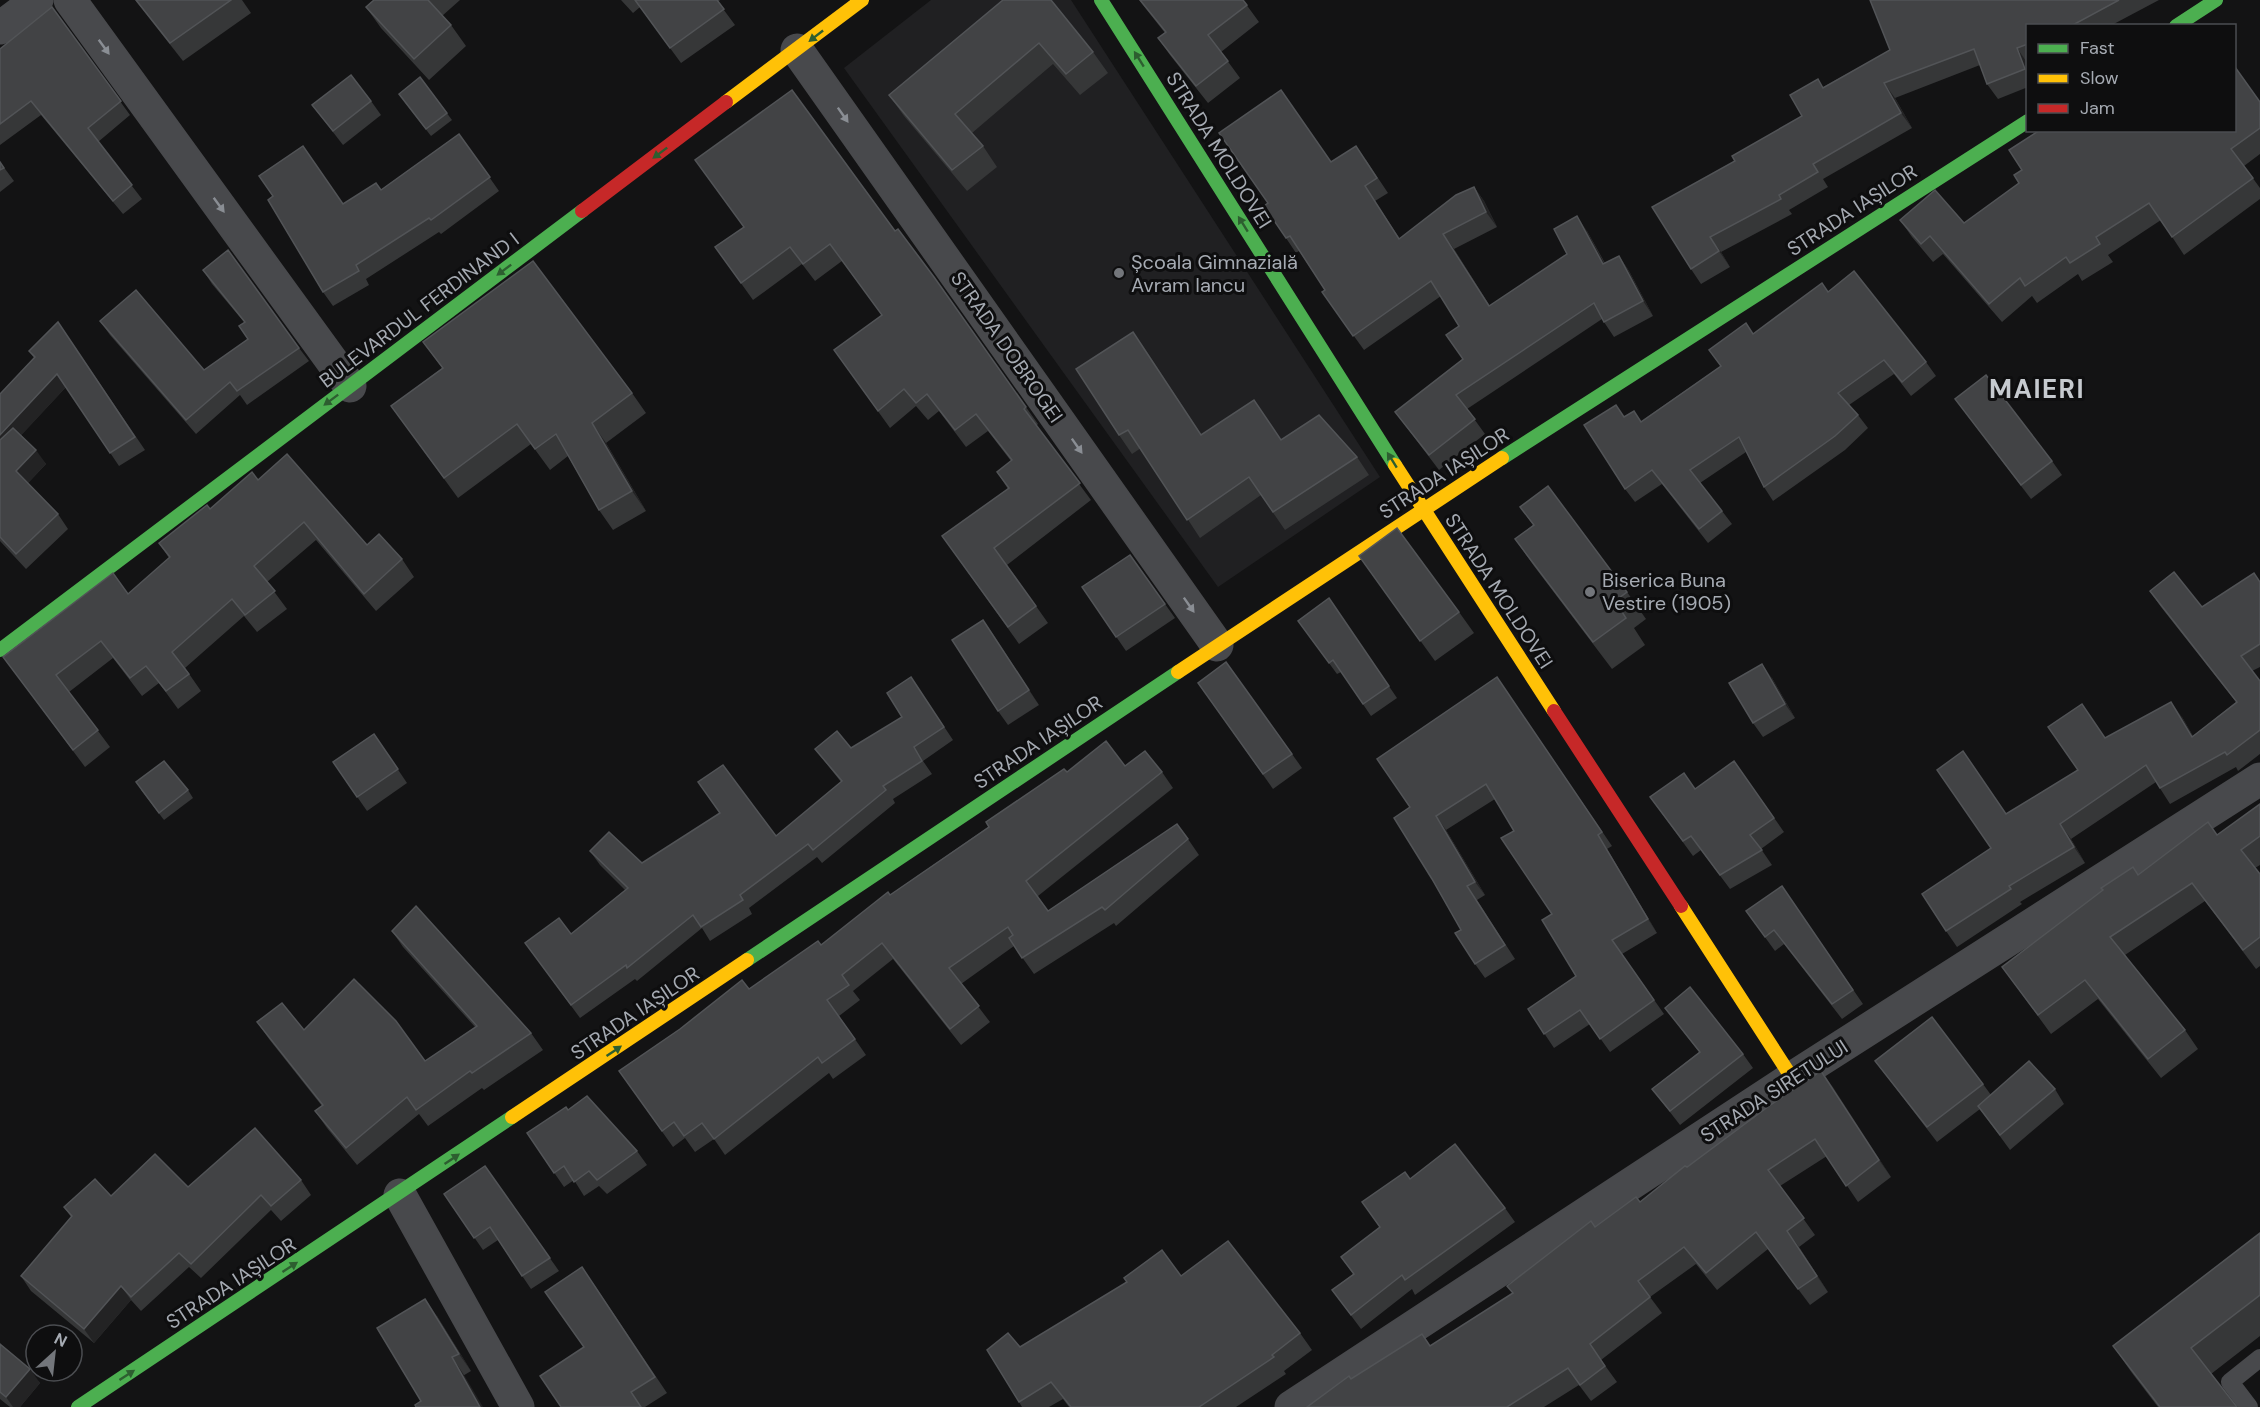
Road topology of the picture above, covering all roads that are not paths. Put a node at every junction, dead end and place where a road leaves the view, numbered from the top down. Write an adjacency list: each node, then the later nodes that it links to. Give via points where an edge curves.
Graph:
1 (37, 0): 7 (street)
2 (70, 0): 10 (street, one-way to 10)
3 (862, 0): 8 (street, BULEVARDUL FERDINAND I, one-way to 8)
4 (1101, 0): 11 (street, STRADA MOLDOVEI, one-way to 4)
5 (2216, 0): 6 (street)
6 (2179, 24)
7 (0, 28)
8 (797, 50): 10 (street, BULEVARDUL FERDINAND I, one-way to 10); 12 (street, STRADA DOBROGEI, one-way to 12)
9 (2026, 122): 11 (street, STRADA IAȘILOR)
10 (350, 386): 13 (street, BULEVARDUL FERDINAND I, one-way to 13)
11 (1423, 509): 12 (street, STRADA IAȘILOR); 15 (street, STRADA MOLDOVEI)
12 (1218, 645): 16 (street, STRADA IAȘILOR, one-way to 12)
13 (0, 650)
14 (2260, 779): 15 (street, STRADA SIRETULUI)
15 (1792, 1078): 20 (street, STRADA SIRETULUI)
16 (400, 1195): 18 (street, STRADA IAȘILOR, one-way to 16); 19 (street)
17 (2260, 1358): 21 (lane, via 2230,1382)
18 (78, 1407)
19 (518, 1407)
20 (1291, 1407)
21 (2249, 1407)

